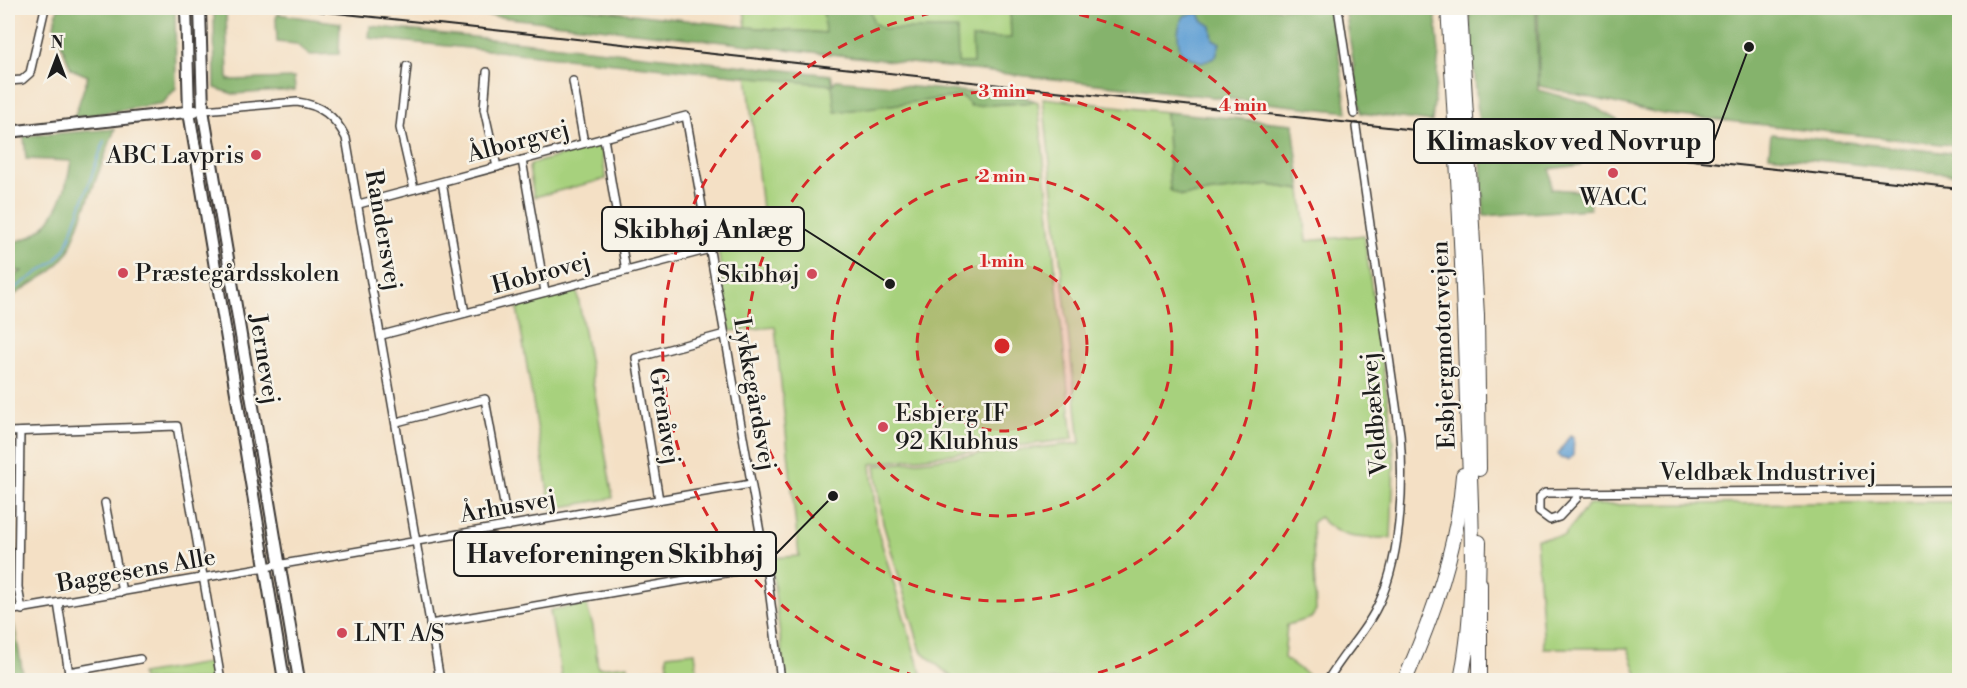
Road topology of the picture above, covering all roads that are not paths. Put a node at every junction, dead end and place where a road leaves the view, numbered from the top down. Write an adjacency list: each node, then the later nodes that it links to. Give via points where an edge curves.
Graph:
1 (45, 8): 10 (street, via 30,73 22,80)
2 (186, 8): 7 (main road, Jernevej)
3 (200, 8): 12 (main road, Jernevej)
4 (1338, 8): 14 (street)
5 (1448, 8): 32 (highway, Esbjergmotorvejen, via 1461,206)
6 (1460, 8): 45 (highway, Esbjergmotorvejen, via 1477,316)
7 (186, 45): 12 (main road, via 192,64 194,103); 13 (main road, Jernevej)
8 (407, 66): 24 (street, via 400,128)
9 (487, 72): 21 (street, via 484,110)
10 (8, 81)
11 (573, 81): 19 (street)
12 (203, 110): 13 (main road, Randersvej); 22 (main road, Jernevej); 25 (street, Randersvej, via 297,102 327,112 346,138)
13 (189, 112): 17 (main road, Randersvej); 22 (main road, via 198,118 204,160); 43 (main road, Jernevej, via 254,503 263,516)
14 (1354, 114)
15 (687, 116): 18 (street, Ålborgvej); 26 (street, Lykkegårdsvej)
16 (1356, 127): 60 (street, Veldbækvej, via 1400,434 1401,467 1389,581 1375,613)
17 (8, 132)
18 (604, 138): 19 (street, Ålborgvej); 27 (street)
19 (584, 143): 20 (street, Ålborgvej)
20 (522, 160): 21 (street, Ålborgvej); 28 (street)
21 (497, 167): 23 (street, Ålborgvej)
22 (214, 176): 43 (main road, Jernevej)
23 (442, 182): 24 (street, Ålborgvej); 29 (street)
24 (414, 189): 25 (street, Ålborgvej)
25 (359, 204): 31 (street, Randersvej)
26 (710, 249): 27 (street, Hobrovej); 30 (street, Lykkegårdsvej)
27 (626, 271): 28 (street, Hobrovej)
28 (545, 292): 29 (street, Hobrovej)
29 (465, 313): 31 (street, Hobrovej)
30 (725, 334): 36 (street, Lykkegårdsvej); 39 (street, Grenåvej, via 636,358)
31 (382, 335): 33 (street, Randersvej)
32 (1467, 404): 61 (highway, via 1462,480 1451,551 1434,608); 62 (highway, Esbjergmotorvejen, via 1470,574)
33 (397, 422): 41 (street, via 485,399); 42 (street, Randersvej)
34 (8, 432): 35 (street)
35 (20, 432): 46 (street, via 177,426); 49 (street, via 18,587)
36 (751, 484): 39 (street, Århusvej); 44 (street, Lykkegårdsvej)
37 (1959, 490): 38 (street, Veldbæk Industrivej)
38 (1576, 493): 38 (street, Veldbæk Industrivej, via 1577,498 1559,517 1550,520 1539,512 1542,494)
39 (659, 500): 41 (street, Århusvej)
40 (105, 503): 47 (street)
41 (508, 526): 42 (street, Århusvej)
42 (416, 542): 43 (street, Århusvej); 51 (street, Randersvej)
43 (271, 567): 46 (street, Baggesens Alle); 56 (main road, Jernevej); 57 (main road, Jernevej, via 288,623)
44 (765, 567): 51 (street); 59 (street, Lykkegårdsvej)
45 (1480, 571): 63 (highway, Esbjergmotorvejen); 64 (highway)
46 (204, 578): 47 (street, Baggesens Alle); 55 (street)
47 (122, 592): 48 (street, Baggesens Alle)
48 (57, 603): 49 (street, Baggesens Alle); 53 (street)
49 (22, 609): 50 (street, Baggesens Alle)
50 (8, 611)
51 (430, 624): 58 (street, Randersvej)
52 (140, 659): 53 (street)
53 (69, 672): 54 (street)
54 (70, 681)
55 (221, 681)
56 (284, 681)
57 (298, 681)
58 (440, 681)
59 (780, 681)
60 (1328, 681)
61 (1404, 681)
62 (1461, 681)
63 (1470, 681)
64 (1480, 681)

